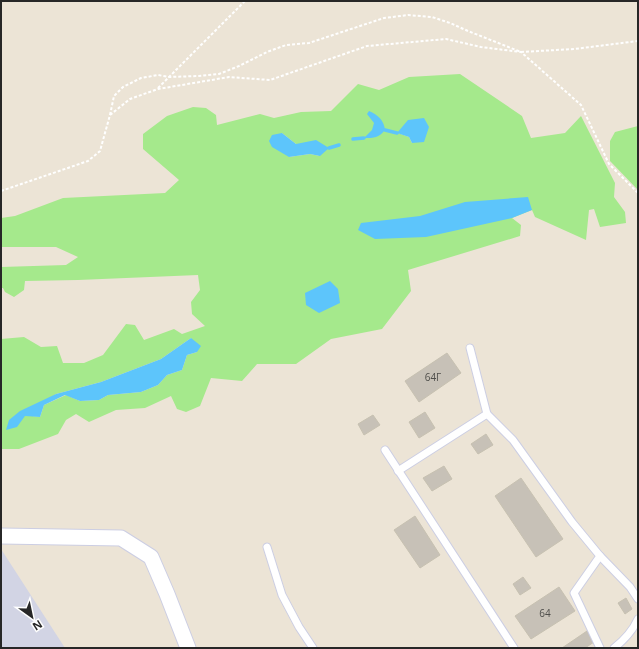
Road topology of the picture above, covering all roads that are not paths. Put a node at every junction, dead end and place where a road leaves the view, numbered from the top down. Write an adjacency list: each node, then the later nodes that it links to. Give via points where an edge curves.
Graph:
1 (470, 348): 2 (lane)
2 (487, 414): 4 (lane); 7 (lane, via 513,440)
3 (385, 450): 4 (lane)
4 (398, 471): 12 (lane)
5 (1, 536): 10 (street, via 121,538 151,557)
6 (268, 547): 11 (lane, via 282,595)
7 (600, 556): 8 (lane); 13 (lane, via 574,594)
8 (638, 599)
9 (638, 619): 14 (lane)
10 (188, 648)
11 (313, 648)
12 (514, 648)
13 (600, 648)
14 (614, 648)

